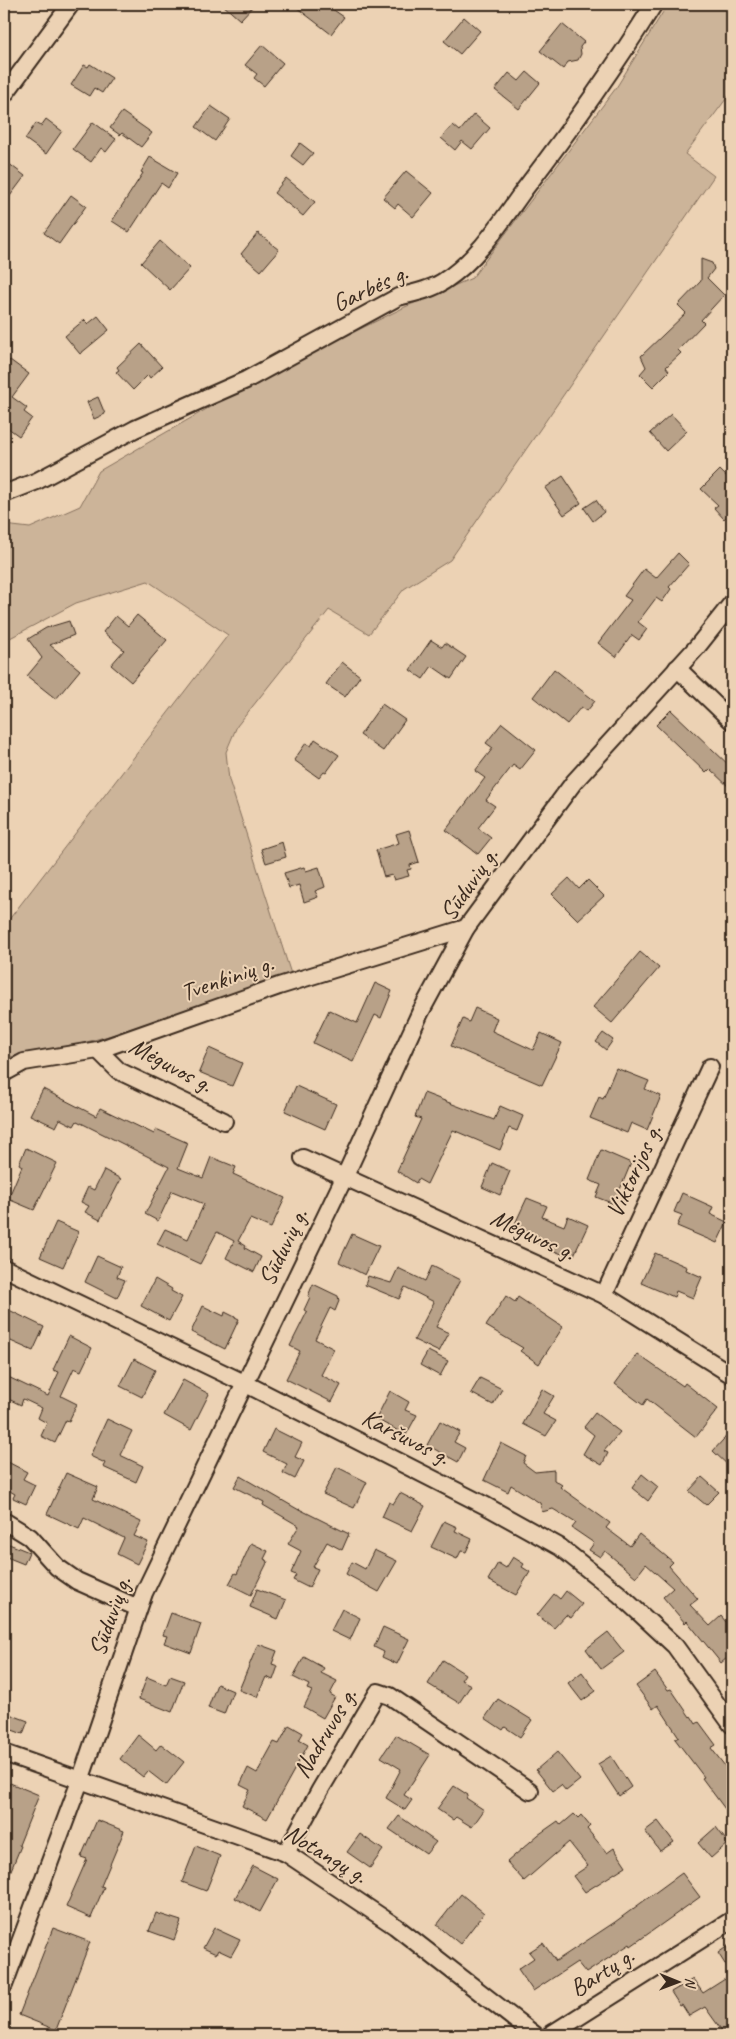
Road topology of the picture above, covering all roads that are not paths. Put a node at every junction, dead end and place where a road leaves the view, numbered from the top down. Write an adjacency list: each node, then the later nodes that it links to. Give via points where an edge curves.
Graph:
1 (71, 4): 3 (street)
2 (654, 4): 4 (street, Garbės g., via 581,115 484,245 459,270 443,282 398,297 246,380 135,429 37,481)
3 (4, 95)
4 (4, 494)
5 (732, 603): 6 (street, Sūduvių g.)
6 (677, 668): 7 (street); 8 (street, Sūduvių g., via 574,782)
7 (732, 721)
8 (466, 928): 9 (street, Tvenkinių g., via 279,986); 14 (street, Sūduvių g., via 420,1013)
9 (98, 1050): 11 (street, Tvenkinių g., via 24,1062); 12 (street, Mėguvos g., via 119,1071)
10 (710, 1067): 16 (street, Viktorijos g.)
11 (4, 1073)
12 (224, 1120)
13 (303, 1158): 14 (street, Mėguvos g.)
14 (345, 1176): 16 (street, Mėguvos g.); 18 (street, Sūduvių g.)
15 (4, 1268): 18 (street, Karšuvos g.)
16 (604, 1295): 17 (street, Mėguvos g.)
17 (732, 1375)
18 (244, 1383): 20 (street, Sūduvių g.); 21 (street, Karšuvos g., via 560,1547 675,1646)
19 (4, 1520): 20 (street, via 30,1536 58,1567 77,1581)
20 (138, 1608): 23 (street, Sūduvių g.)
21 (732, 1724)
22 (4, 1753): 23 (street, Notangų g.)
23 (80, 1781): 25 (street, Notangų g.); 27 (street, Sūduvių g.)
24 (530, 1791): 25 (street, Nadruvos g., via 390,1696 378,1692)
25 (286, 1853): 28 (street, Notangų g., via 395,1926)
26 (732, 1920): 29 (street, Bartų g.)
27 (4, 1985)
28 (534, 2035)
29 (550, 2035)

